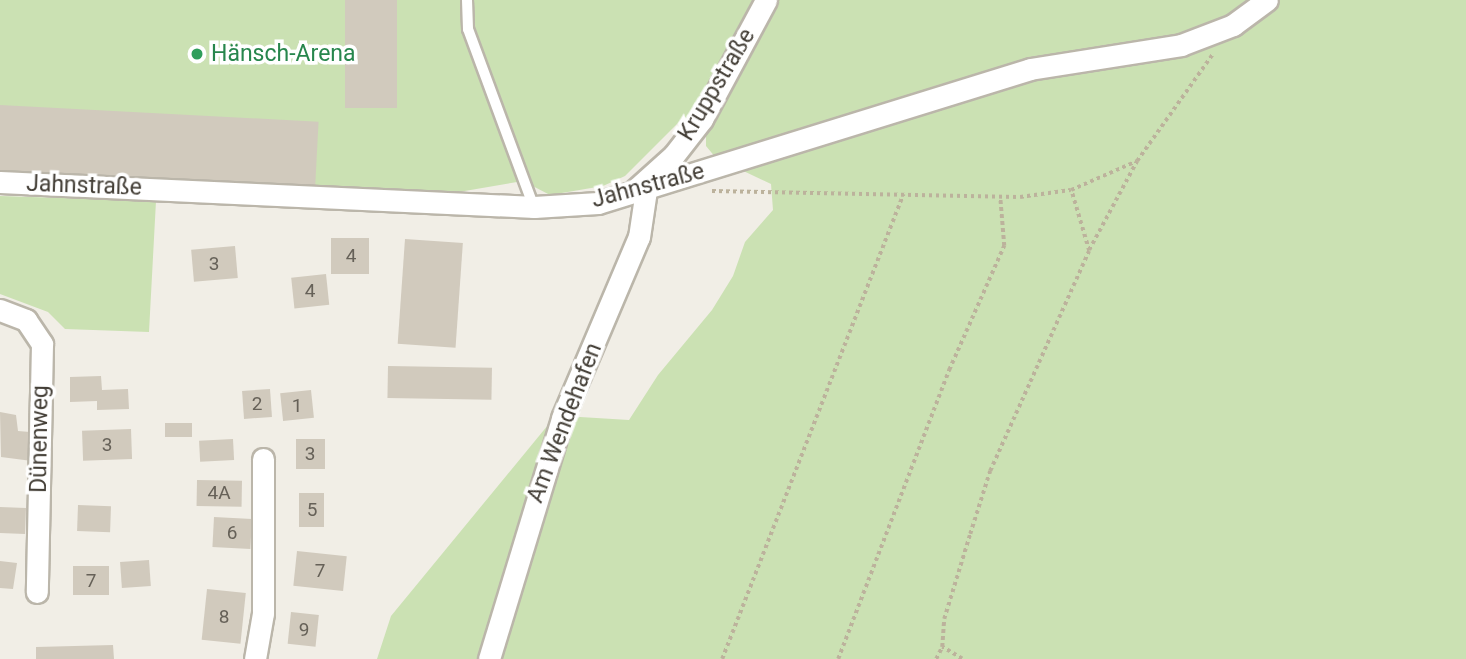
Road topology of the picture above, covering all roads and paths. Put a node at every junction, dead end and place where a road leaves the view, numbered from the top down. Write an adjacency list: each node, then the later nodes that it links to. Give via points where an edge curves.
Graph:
1 (467, 0): 12 (lane, via 468,29)
2 (765, 0): 9 (street, Kruppstraße, via 702,119)
3 (1266, 0): 4 (street, Jahnstraße)
4 (1233, 25): 5 (path); 9 (street, Jahnstraße, via 1181,45 1030,69)
5 (1137, 161): 7 (path); 13 (path)
6 (0, 182): 12 (street, Jahnstraße)
7 (1071, 190): 11 (path); 13 (path)
8 (710, 191): 10 (path)
9 (638, 192): 12 (street, Jahnstraße, via 598,203); 19 (street, Am Wendehafen, via 639,237 558,431)
10 (903, 194): 11 (path); 20 (path)
11 (1000, 196): 21 (path, via 1004,246 959,346)
12 (534, 207)
13 (1089, 251): 17 (path, via 990,471 944,619)
14 (0, 310): 16 (street, Dünenweg, via 26,320 42,344)
15 (263, 459): 18 (street, via 263,613)
16 (37, 592)
17 (942, 647): 22 (path); 23 (path)
18 (255, 659)
19 (489, 659)
20 (722, 659)
21 (838, 659)
22 (936, 659)
23 (962, 659)

